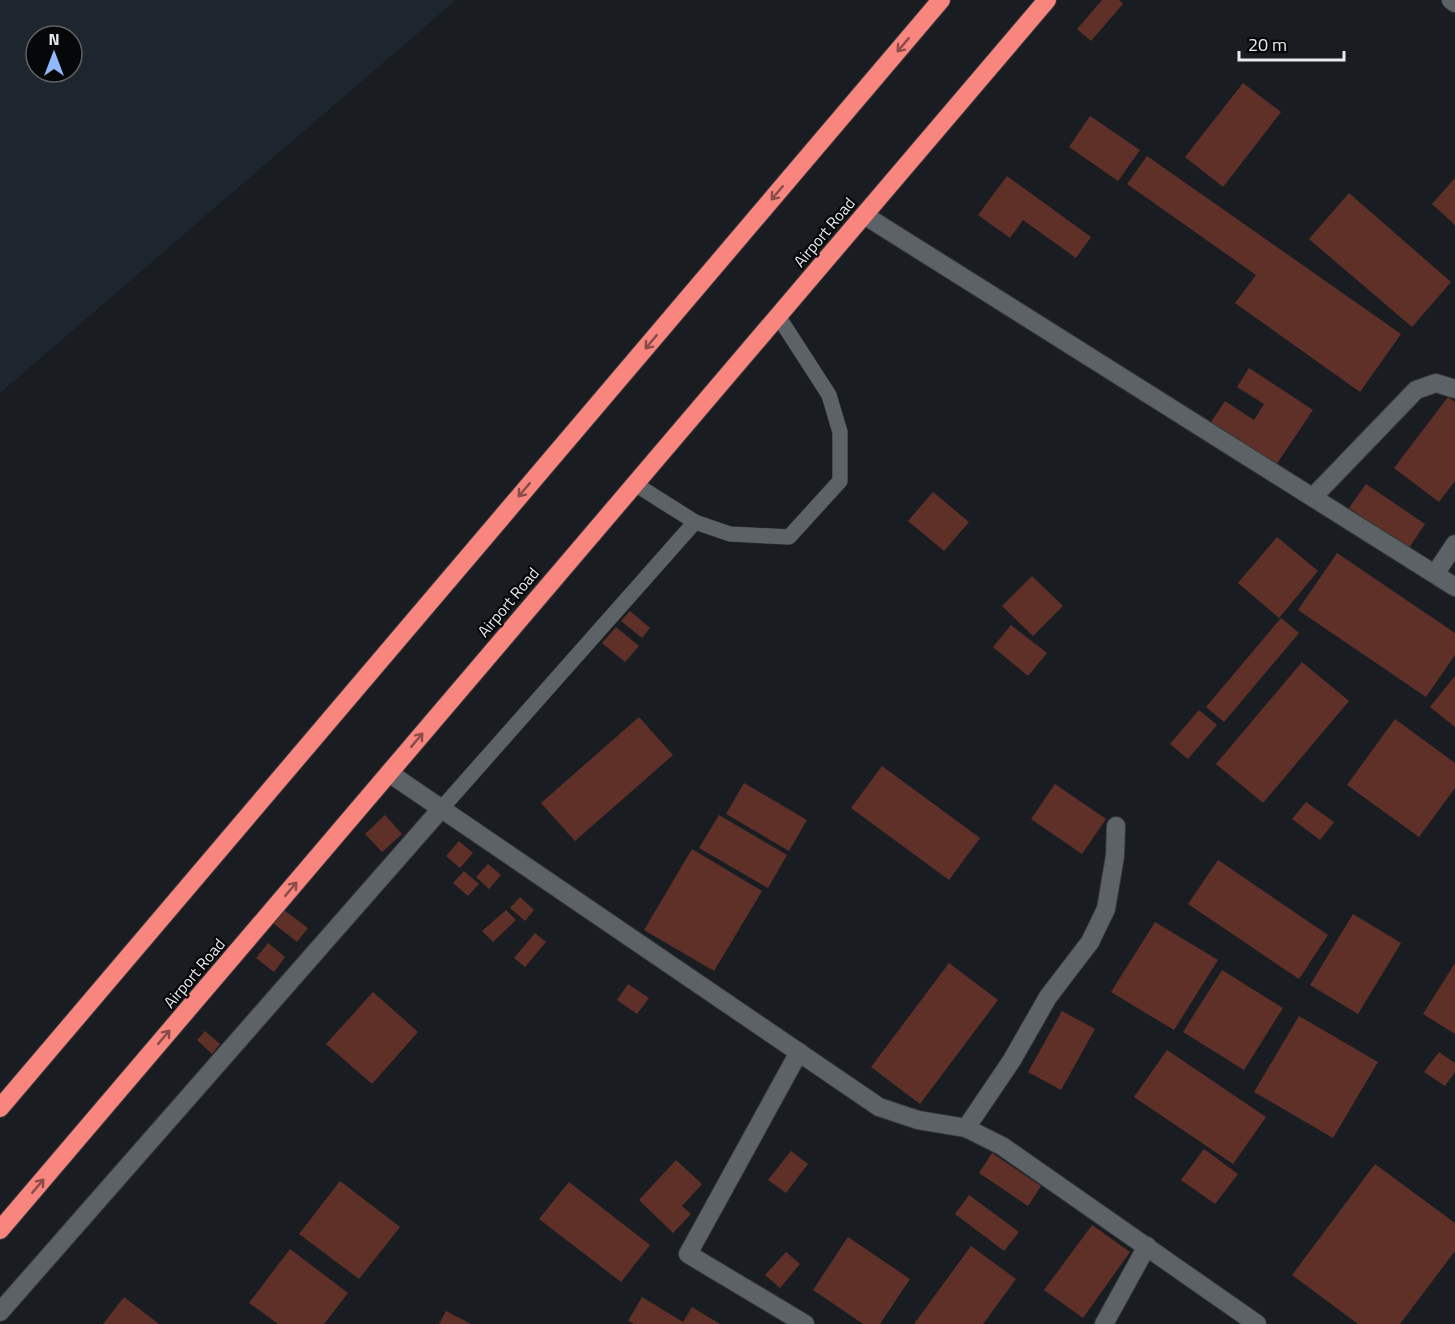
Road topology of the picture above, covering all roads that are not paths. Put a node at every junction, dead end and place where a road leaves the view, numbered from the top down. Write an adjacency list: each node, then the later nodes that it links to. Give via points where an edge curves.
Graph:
1 (941, 0): 18 (highway, one-way to 18)
2 (1047, 0): 5 (highway, Airport Road)
3 (1451, 0): 4 (street)
4 (1455, 3)
5 (864, 215): 6 (highway, Airport Road); 9 (street)
6 (778, 316): 8 (highway, Airport Road); 10 (lane, via 829,395 840,432 840,481 789,537 730,534)
7 (1455, 389): 9 (street, via 1436,383 1416,390)
8 (635, 484): 10 (lane); 14 (highway, Airport Road, one-way to 8)
9 (1313, 498): 12 (street)
10 (694, 522): 15 (lane)
11 (1455, 544): 12 (street)
12 (1435, 574): 13 (street)
13 (1455, 587)
14 (389, 773): 15 (street); 20 (highway, Airport Road, one-way to 14)
15 (441, 809): 17 (street); 22 (street)
16 (1116, 826): 19 (street, via 1106,909 1090,942 1048,998)
17 (799, 1052): 19 (street, via 879,1107 918,1120); 23 (street, via 688,1254)
18 (0, 1108)
19 (966, 1128): 21 (street, via 1002,1146)
20 (0, 1230)
21 (1147, 1246): 24 (street); 25 (street)
22 (0, 1312)
23 (805, 1324)
24 (1104, 1324)
25 (1257, 1324)

